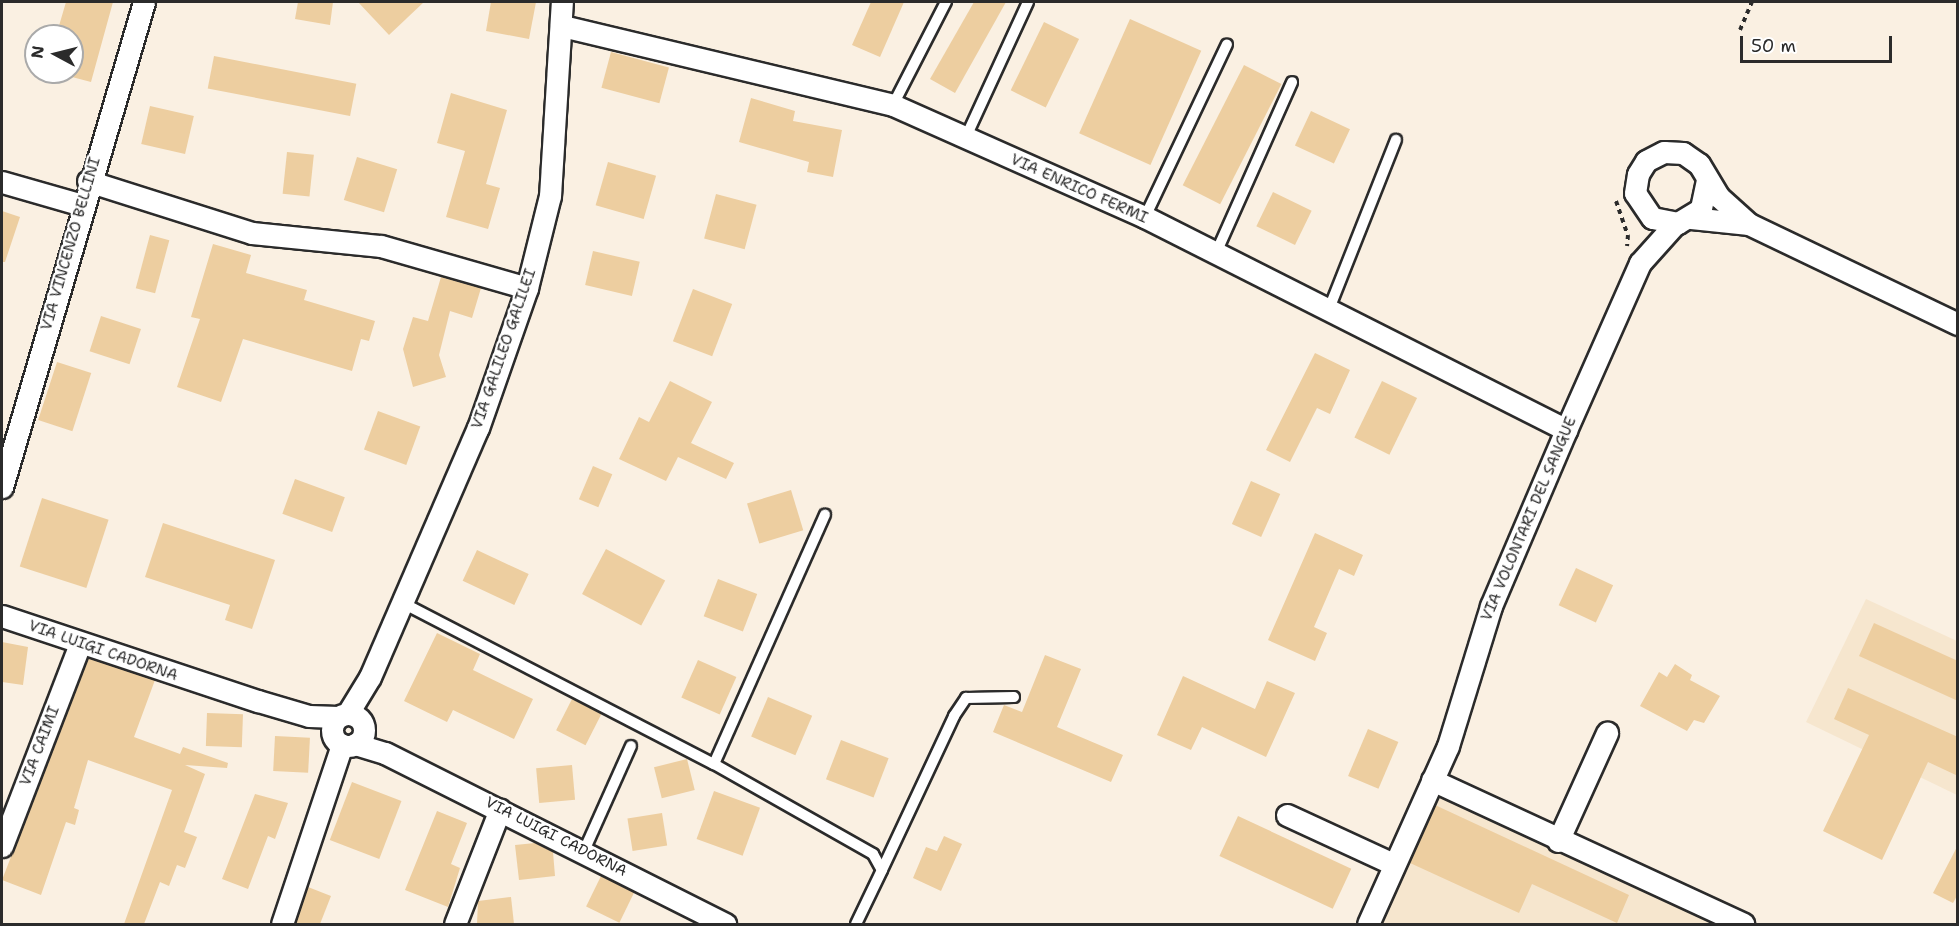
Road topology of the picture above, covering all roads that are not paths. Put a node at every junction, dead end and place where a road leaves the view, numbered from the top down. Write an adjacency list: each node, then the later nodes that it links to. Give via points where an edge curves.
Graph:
1 (144, 2): 12 (street, VIA VINCENZO BELLINI)
2 (562, 2): 5 (street, VIA GALILEO GALILEI)
3 (946, 2): 8 (lane)
4 (1028, 2): 9 (lane)
5 (562, 26): 8 (street, VIA ENRICO FERMI); 21 (street, VIA GALILEO GALILEI, via 550,196)
6 (1227, 44): 16 (lane)
7 (1292, 82): 19 (lane)
8 (893, 105): 9 (street, VIA ENRICO FERMI)
9 (965, 140): 16 (street, VIA ENRICO FERMI)
10 (1396, 140): 22 (lane)
11 (1707, 180): 15 (street, VIA VOLONTARI DEL SANGUE, via 1699,164 1687,154 1656,154 1636,178); 17 (street, VIA VOLONTARI DEL SANGUE, via 1706,200); 18 (street, VIA VOLONTARI DEL SANGUE)
12 (88, 181): 14 (street, VIA VINCENZO BELLINI); 21 (street, via 252,232 381,246)
13 (2, 182): 14 (street)
14 (82, 205): 25 (street, VIA VINCENZO BELLINI)
15 (1641, 208): 17 (street, VIA VOLONTARI DEL SANGUE, via 1655,220); 20 (street, VIA VOLONTARI DEL SANGUE)
16 (1144, 218): 19 (street, VIA ENRICO FERMI)
17 (1683, 221): 18 (street, VIA VOLONTARI DEL SANGUE); 20 (street, VIA VOLONTARI DEL SANGUE)
18 (1749, 224): 23 (street, VIA VOLONTARI DEL SANGUE)
19 (1216, 253): 22 (street, VIA ENRICO FERMI)
20 (1633, 260): 24 (street, VIA VOLONTARI DEL SANGUE)
21 (527, 288): 27 (street, VIA GALILEO GALILEI, via 478,428)
22 (1329, 309): 24 (street, VIA ENRICO FERMI)
23 (1958, 324)
24 (1566, 430): 35 (street, VIA VOLONTARI DEL SANGUE, via 1491,606 1457,723)
25 (2, 487)
26 (825, 515): 34 (lane)
27 (400, 602): 31 (street, VIA GALILEO GALILEI); 34 (lane)
28 (2, 616): 29 (street, VIA LUIGI CADORNA)
29 (79, 646): 31 (street, VIA LUIGI CADORNA); 39 (street, VIA CAIMI)
30 (1014, 697): 42 (lane, via 966,698)
31 (349, 729): 36 (street, VIA LUIGI CADORNA, via 386,753); 43 (street, VIA GALILEO GALILEI)
32 (1607, 733): 38 (street)
33 (631, 746): 40 (lane)
34 (714, 764): 42 (lane, via 873,854)
35 (1432, 780): 38 (street); 41 (street, VIA VOLONTARI DEL SANGUE)
36 (500, 809): 40 (street, VIA LUIGI CADORNA); 44 (street)
37 (1287, 815): 41 (street)
38 (1558, 841): 48 (street)
39 (2, 846)
40 (584, 851): 45 (street, VIA LUIGI CADORNA)
41 (1393, 864): 47 (street, VIA VOLONTARI DEL SANGUE)
42 (882, 870): 46 (lane)
43 (282, 924)
44 (455, 924)
45 (725, 924)
46 (855, 924)
47 (1368, 924)
48 (1743, 924)

